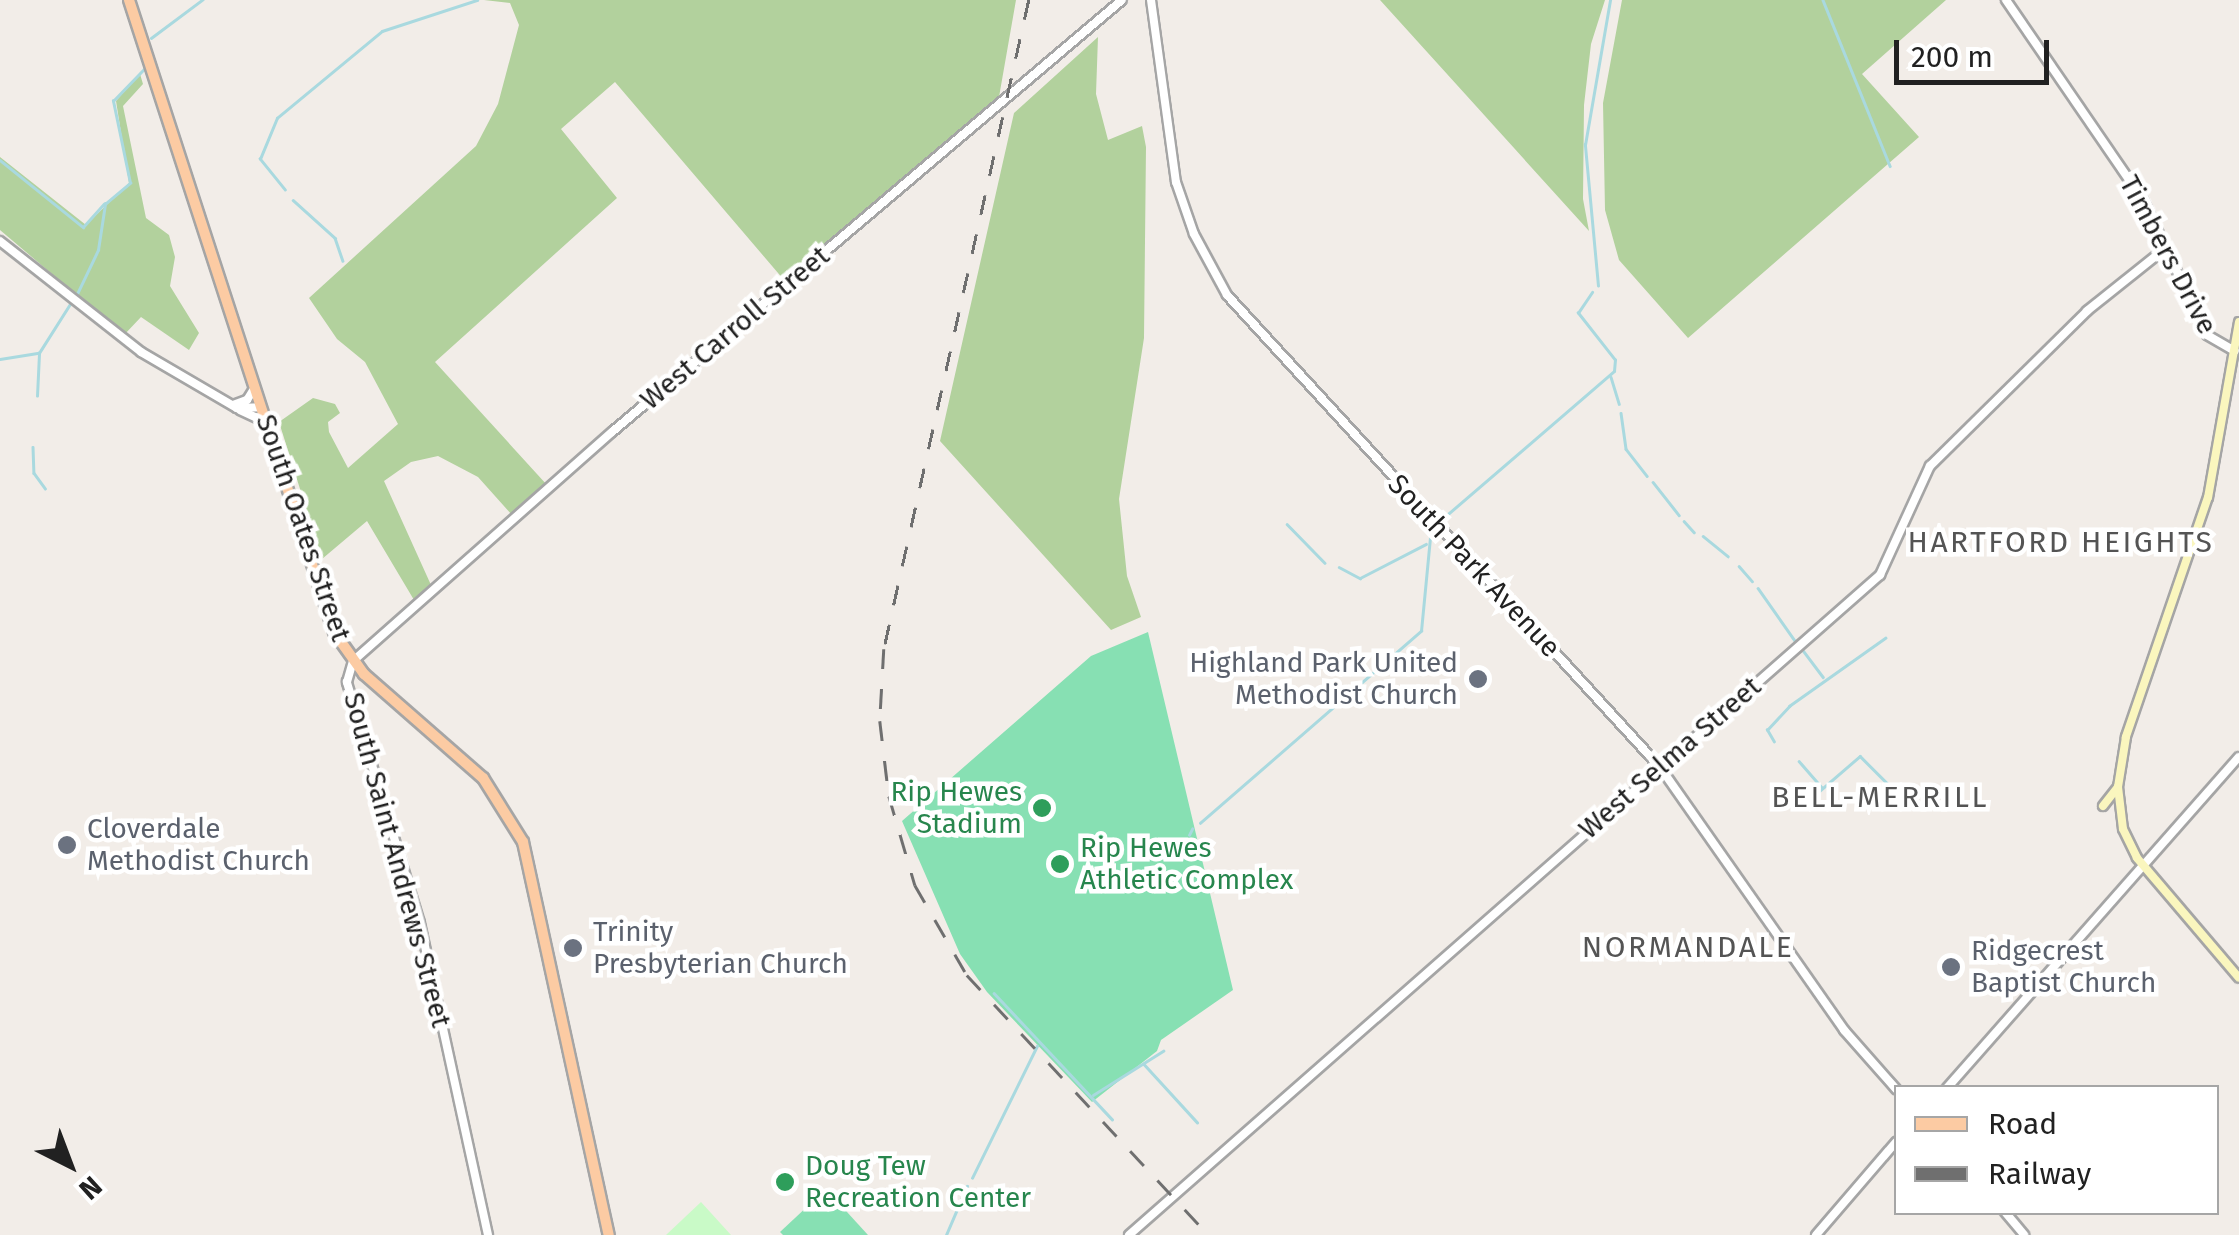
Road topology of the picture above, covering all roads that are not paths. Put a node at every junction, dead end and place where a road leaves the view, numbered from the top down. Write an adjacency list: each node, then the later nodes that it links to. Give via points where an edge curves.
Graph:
1 (129, 0): 9 (main road, South Oates Street)
2 (1122, 0): 13 (street, West Carroll Street)
3 (1150, 0): 15 (street, South Park Avenue, via 1176,182 1220,283 1274,351)
4 (2006, 0): 6 (street, Timbers Drive, via 2136,188)
5 (0, 241): 10 (street, via 118,336)
6 (2166, 248): 8 (street, Timbers Drive, via 2206,335); 15 (street, West Selma Street, via 2087,312 1930,466 1880,574)
7 (2239, 322): 8 (main road)
8 (2234, 351): 16 (main road, via 2208,497 2126,737)
9 (255, 387): 10 (street); 11 (main road, South Oates Street)
10 (234, 406): 11 (street); 12 (street)
11 (261, 407): 12 (main road, South Oates Street)
12 (266, 422): 13 (main road, South Oates Street, via 329,621)
13 (352, 662): 24 (street, South Saint Andrews Street, via 347,682 420,923); 25 (main road, South Oates Street, via 483,778 522,842)
14 (2239, 757): 18 (street)
15 (1660, 766): 21 (street, South Park Avenue, via 1844,1030); 26 (street, West Selma Street)
16 (2118, 787): 17 (main road); 18 (main road, via 2123,830)
17 (2103, 806)
18 (2144, 866): 19 (main road); 20 (street)
19 (2239, 978)
20 (1950, 1085)
21 (1894, 1087)
22 (1894, 1144): 27 (street)
23 (2007, 1215): 28 (street)
24 (488, 1235)
25 (609, 1235)
26 (1129, 1235)
27 (1816, 1235)
28 (2024, 1235)

